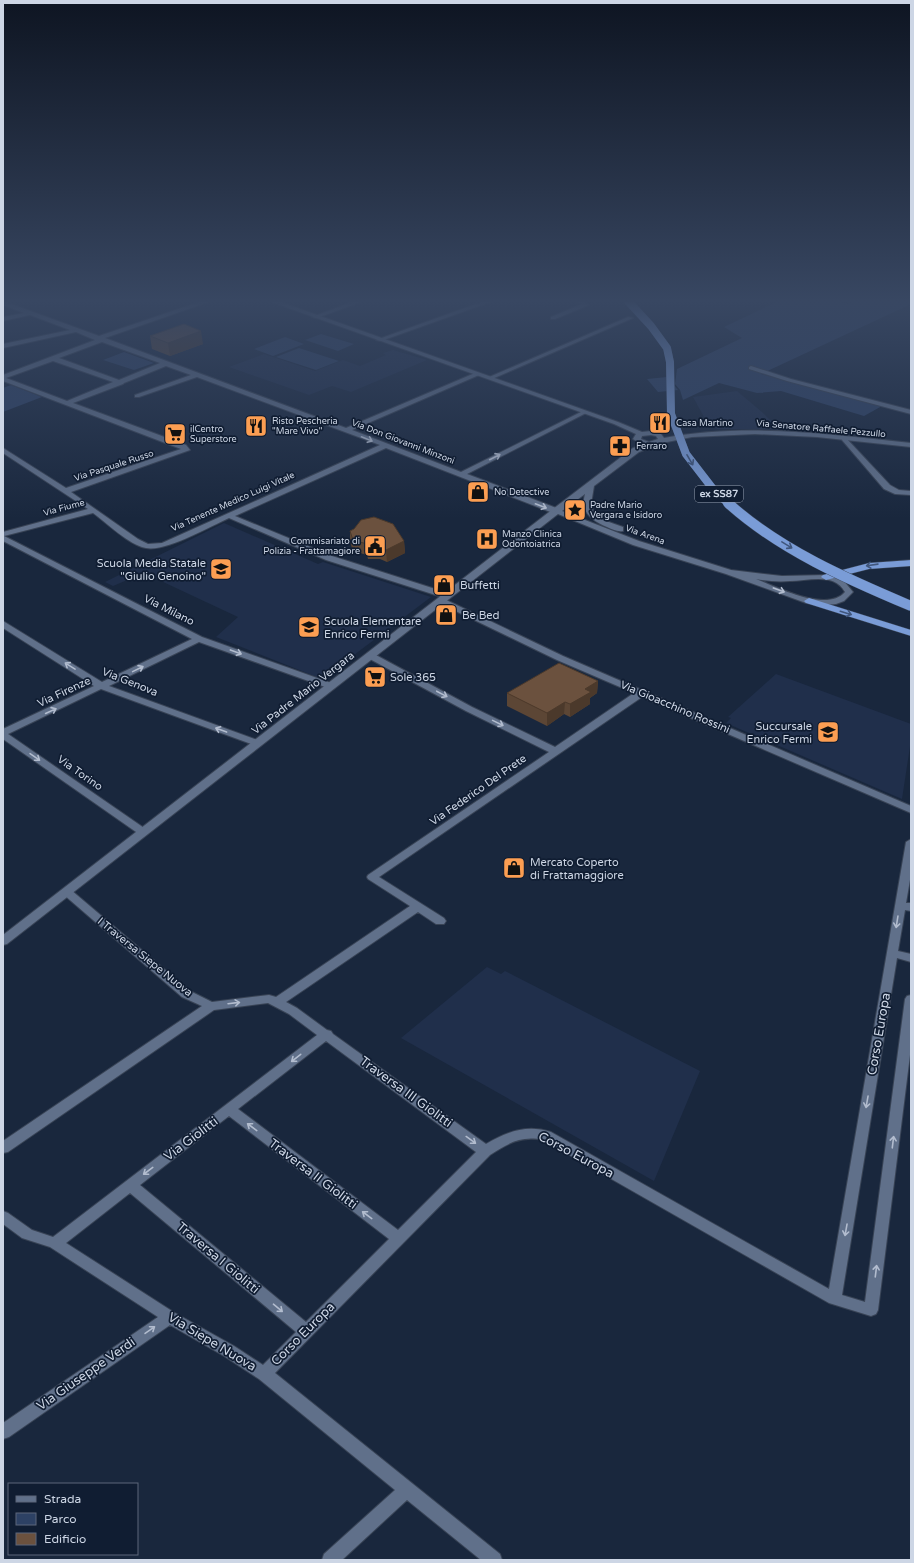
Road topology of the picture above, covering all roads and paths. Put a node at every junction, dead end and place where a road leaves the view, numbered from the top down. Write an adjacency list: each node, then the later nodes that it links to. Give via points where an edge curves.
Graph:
1 (15, 373): 11 (street)
2 (94, 373): 13 (street)
3 (145, 373): 13 (street)
4 (192, 373): 10 (street, Via Don Giovanni Minzoni)
5 (474, 373): 9 (street)
6 (502, 373): 12 (street)
7 (669, 373): 43 (highway, ex SS87, one-way to 43, bridge, via 671,415 692,464 710,486 736,510 770,535 864,586)
8 (767, 373): 17 (street)
9 (477, 374): 12 (street); 18 (street)
10 (197, 375): 14 (street); 18 (street, Via Don Giovanni Minzoni)
11 (3, 378): 15 (street, Via Pasquale Russo)
12 (490, 378): 16 (street)
13 (122, 383): 15 (street)
14 (137, 396)
15 (68, 404): 30 (street, Via Pasquale Russo, via 186,450)
16 (585, 412): 21 (street); 28 (street, one-way to 16)
17 (911, 412)
18 (346, 430): 25 (street, Via Don Giovanni Minzoni, one-way to 25)
19 (656, 434): 20 (street, Via Senatore Raffaele Pezzullo); 21 (street, Via Senatore Raffaele Pezzullo); 23 (street, via 662,437)
20 (682, 436): 22 (street, Via Senatore Raffaele Pezzullo, via 761,432); 23 (street, Via Senatore Raffaele Pezzullo)
21 (640, 437): 23 (street, via 644,443); 27 (street)
22 (844, 439): 24 (street, Via Senatore Raffaele Pezzullo); 31 (street, via 891,490)
23 (658, 442): 27 (street, Via Padre Mario Vergara)
24 (911, 445)
25 (384, 446): 28 (street, Via Don Giovanni Minzoni); 34 (street, Via Tenente Medico Luigi Vitale)
26 (3, 450): 30 (street, Via Fiume)
27 (636, 450): 29 (street, Via Padre Mario Vergara)
28 (460, 475): 33 (street, Via Don Giovanni Minzoni, one-way to 33)
29 (591, 485): 33 (street, Via Padre Mario Vergara); 37 (street, Via Arena, via 586,497 586,507 594,518)
30 (66, 491): 32 (street, Via Fiume)
31 (911, 493)
32 (94, 510): 34 (street, Via Tenente Medico Luigi Vitale, via 135,541 147,546 163,545); 35 (street, Via Fiume)
33 (556, 511): 37 (street, Via Arena, via 636,543); 41 (street, Via Padre Mario Vergara)
34 (227, 515): 41 (street, Via Gioacchino Rossini, via 329,558)
35 (3, 534)
36 (3, 538): 46 (street, Via Milano)
37 (682, 558): 39 (street, Via Arena)
38 (911, 563): 40 (highway, one-way to 40, via 870,566)
39 (729, 572): 40 (street, via 755,577 790,579); 42 (street, one-way to 42)
40 (826, 577): 42 (street, via 838,580 846,586 849,592 845,598 836,602)
41 (445, 598): 47 (street, Via Padre Mario Vergara); 50 (street, Via Gioacchino Rossini, via 560,658)
42 (809, 601): 45 (highway, one-way to 45)
43 (911, 606)
44 (3, 624): 48 (street, Via Genova, one-way to 44)
45 (911, 633)
46 (199, 639): 48 (street, Via Firenze, one-way to 46); 49 (street, Via Milano, one-way to 49)
47 (370, 656): 49 (street, Via Padre Mario Vergara); 53 (street, one-way to 53)
48 (103, 686): 51 (street, Via Firenze, one-way to 48); 52 (street, Via Genova, one-way to 48)
49 (331, 686): 52 (street, Via Padre Mario Vergara)
50 (642, 693): 53 (street, Via Federico Del Prete); 54 (street, Via Gioacchino Rossini)
51 (3, 734): 55 (street, Via Torino, one-way to 55)
52 (257, 744): 55 (street, Via Padre Mario Vergara)
53 (555, 751): 59 (street, Via Federico Del Prete, via 372,877)
54 (911, 810)
55 (143, 832): 58 (street, Via Padre Mario Vergara)
56 (911, 842): 57 (street)
57 (907, 885): 60 (street)
58 (67, 892): 62 (street, Via Padre Mario Vergara); 67 (street, I Traversa Siepe Nuova, via 186,994)
59 (418, 906): 61 (street); 66 (street)
60 (906, 906): 63 (street, one-way to 63)
61 (440, 921)
62 (3, 941)
63 (892, 953): 64 (street); 76 (street, Corso Europa, one-way to 76)
64 (911, 958)
65 (911, 999): 76 (street, Corso Europa, one-way to 65, via 871,1310)
66 (276, 1003): 67 (street, one-way to 66, via 269,999); 68 (street, via 293,1010)
67 (212, 1006): 70 (street)
68 (327, 1034): 69 (street, Via Giolitti, one-way to 69); 71 (street, Traversa III Giolitti, one-way to 71)
69 (229, 1109): 72 (street, Via Giolitti, one-way to 72); 74 (street, Traversa II Giolitti, one-way to 69)
70 (3, 1148)
71 (485, 1151): 74 (street, Corso Europa); 76 (street, Corso Europa, via 516,1134 532,1132 546,1136)
72 (130, 1185): 75 (street, Via Giolitti); 78 (street, Traversa I Giolitti, one-way to 78)
73 (3, 1217): 75 (street, Via Siepe Nuova, via 27,1234)
74 (398, 1238): 78 (street, Corso Europa)
75 (54, 1243): 77 (street, Via Siepe Nuova)
76 (834, 1299)
77 (170, 1317): 79 (street, Via Siepe Nuova); 80 (street, Via Giuseppe Verdi, one-way to 77)
78 (306, 1331): 79 (street, Corso Europa)
79 (264, 1374): 81 (street, Via Siepe Nuova)
80 (3, 1432)
81 (408, 1489): 82 (street); 83 (street, Via Siepe Nuova)
82 (330, 1560)
83 (494, 1560)

